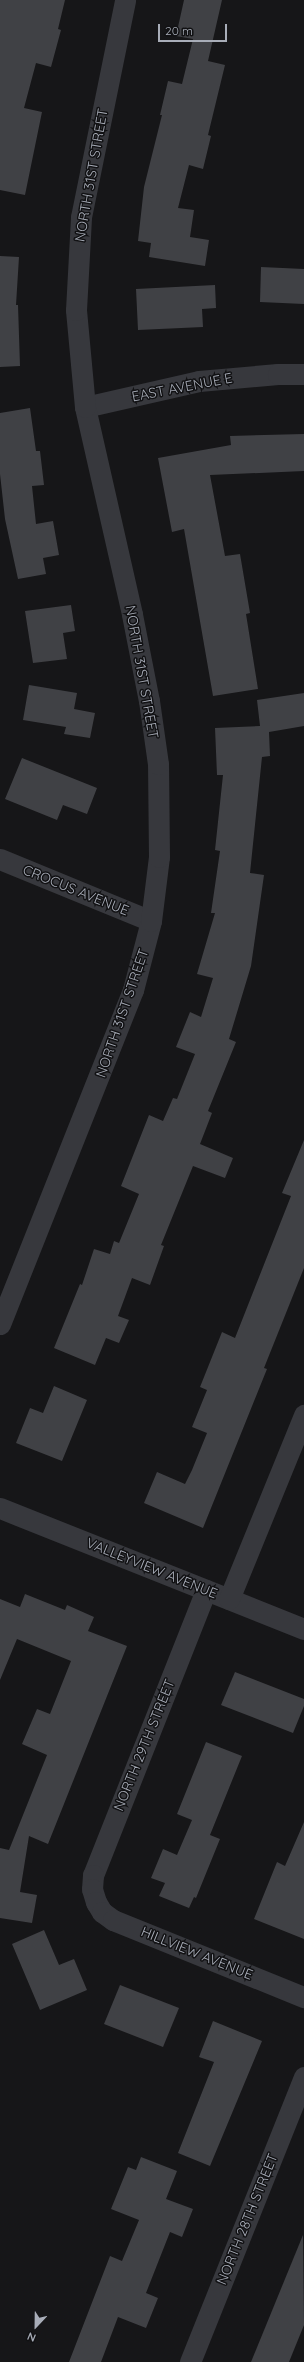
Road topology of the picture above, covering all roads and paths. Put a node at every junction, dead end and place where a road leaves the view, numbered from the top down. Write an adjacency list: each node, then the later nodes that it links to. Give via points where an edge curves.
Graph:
1 (125, 0): 3 (street, NORTH 31ST STREET, via 85,188 78,246 76,316)
2 (304, 374): 3 (street, EAST AVENUE E, via 271,374 199,381)
3 (85, 407): 5 (street, NORTH 31ST STREET, via 140,651 155,737 160,823 159,864)
4 (0, 859): 5 (street, CROCUS AVENUE)
5 (151, 921): 6 (street, NORTH 31ST STREET, via 143,958 121,1023)
6 (0, 1324)
7 (304, 1414): 10 (street)
8 (0, 1508): 9 (street, VALLEYVIEW AVENUE)
9 (206, 1590): 10 (street, VALLEYVIEW AVENUE); 12 (street, NORTH 29TH STREET, via 93,1875 92,1889)
10 (229, 1599): 11 (street, VALLEYVIEW AVENUE)
11 (304, 1630)
12 (96, 1902): 13 (street, HILLVIEW AVENUE, via 102,1912 113,1920)
13 (304, 1997)
14 (304, 2077): 15 (street, NORTH 28TH STREET)
15 (190, 2362)

